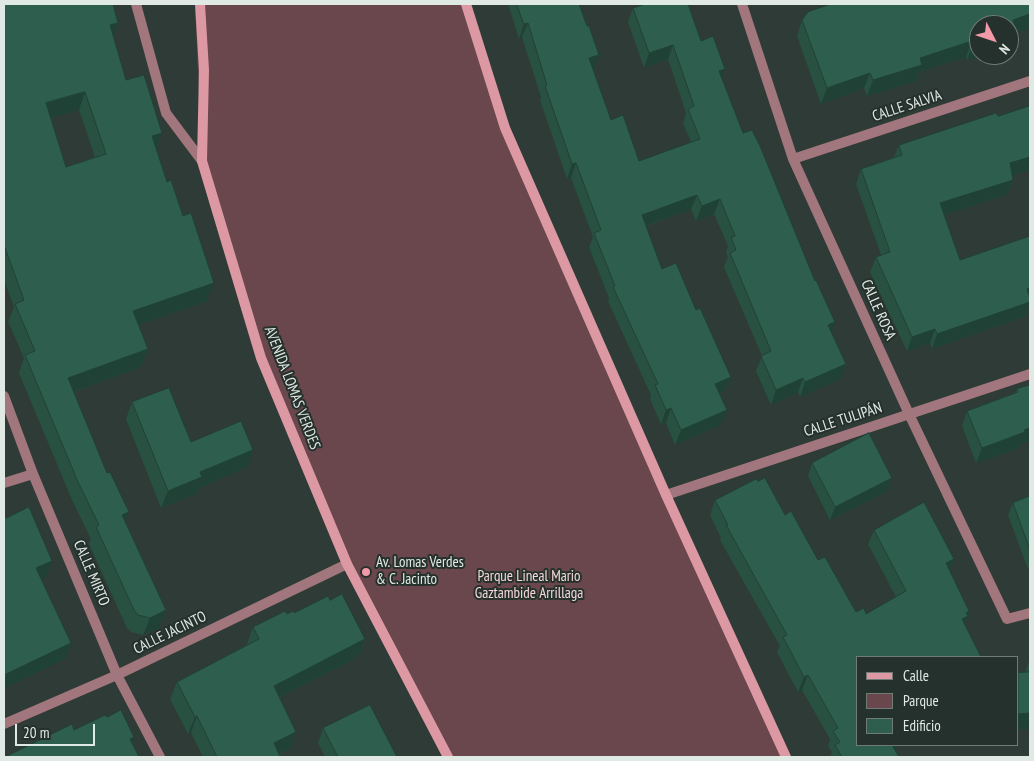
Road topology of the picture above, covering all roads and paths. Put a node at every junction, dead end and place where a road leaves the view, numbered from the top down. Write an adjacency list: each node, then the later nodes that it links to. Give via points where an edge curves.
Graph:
1 (136, 4): 7 (street, via 166,113)
2 (200, 4): 7 (street, AVENIDA LOMAS VERDES, via 204,70)
3 (466, 4): 13 (street, via 505,128)
4 (742, 4): 6 (street, CALLE ROSA)
5 (1030, 81): 6 (street, CALLE SALVIA)
6 (793, 159): 10 (street, CALLE ROSA)
7 (202, 161): 14 (street, AVENIDA LOMAS VERDES, via 261,358)
8 (1030, 374): 10 (street, CALLE TULIPÁN)
9 (4, 396): 11 (street, CALLE MIRTO)
10 (909, 414): 13 (street, CALLE TULIPÁN); 15 (street, CALLE ROSA, via 1008,620)
11 (33, 474): 12 (street); 16 (street, CALLE MIRTO)
12 (4, 483)
13 (666, 494): 20 (street)
14 (347, 564): 16 (street, CALLE JACINTO); 19 (street, AVENIDA LOMAS VERDES)
15 (1030, 613)
16 (117, 675): 17 (street, CALLE JACINTO); 18 (street, CALLE MIRTO)
17 (4, 724)
18 (160, 757)
19 (448, 757)
20 (786, 757)

